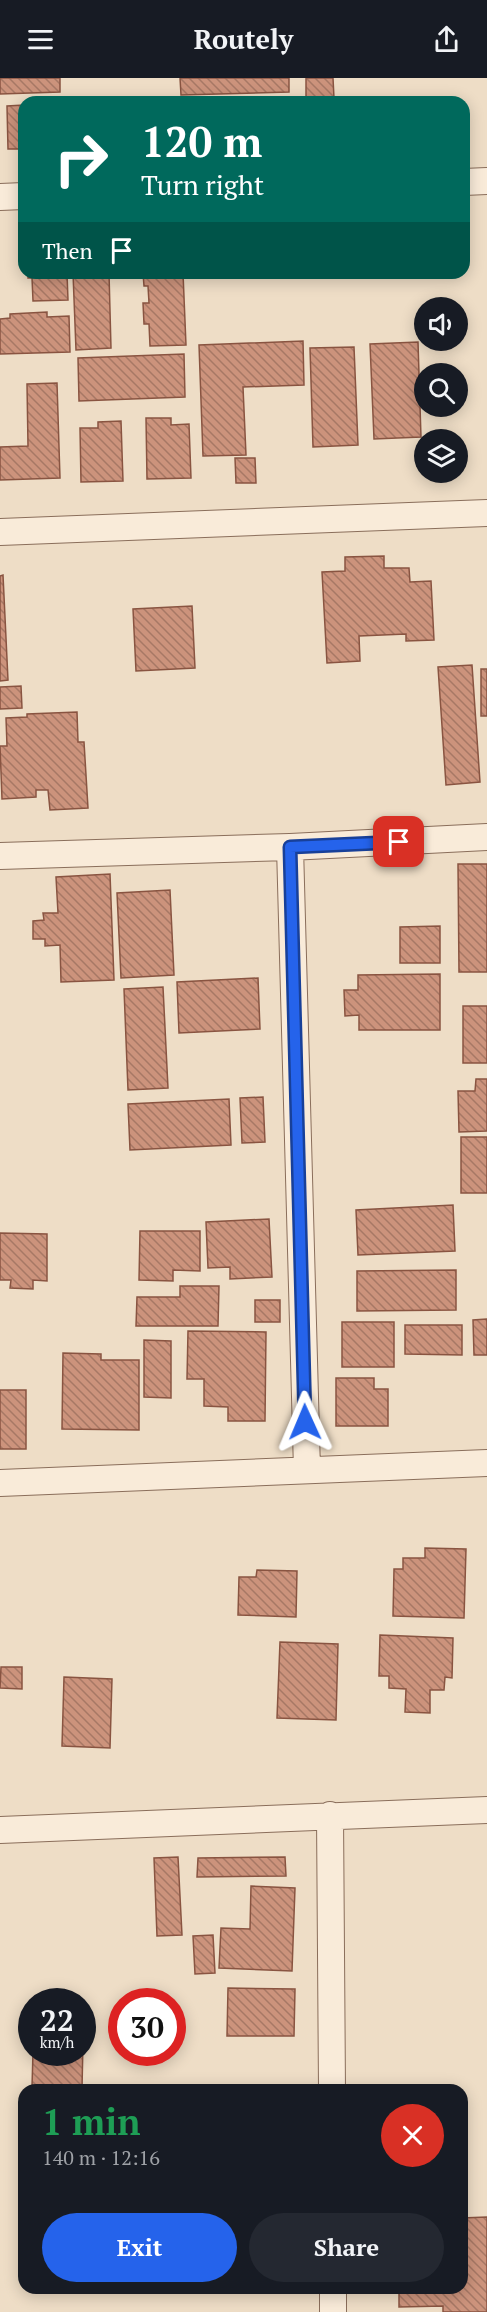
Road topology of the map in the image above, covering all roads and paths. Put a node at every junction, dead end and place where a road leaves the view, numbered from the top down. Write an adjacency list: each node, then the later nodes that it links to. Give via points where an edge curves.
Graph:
1 (487, 181): 2 (street)
2 (470, 182)
3 (18, 196): 4 (street)
4 (0, 197)
5 (487, 513): 6 (street)
6 (0, 532)
7 (487, 837): 8 (street)
8 (290, 847): 9 (street); 11 (street)
9 (0, 856)
10 (487, 1463): 11 (street)
11 (307, 1470): 12 (street)
12 (0, 1483)
13 (487, 1810): 14 (street)
14 (330, 1815): 15 (street); 16 (street)
15 (0, 1830)
16 (332, 2084)
17 (333, 2294): 18 (street)
18 (333, 2312)

